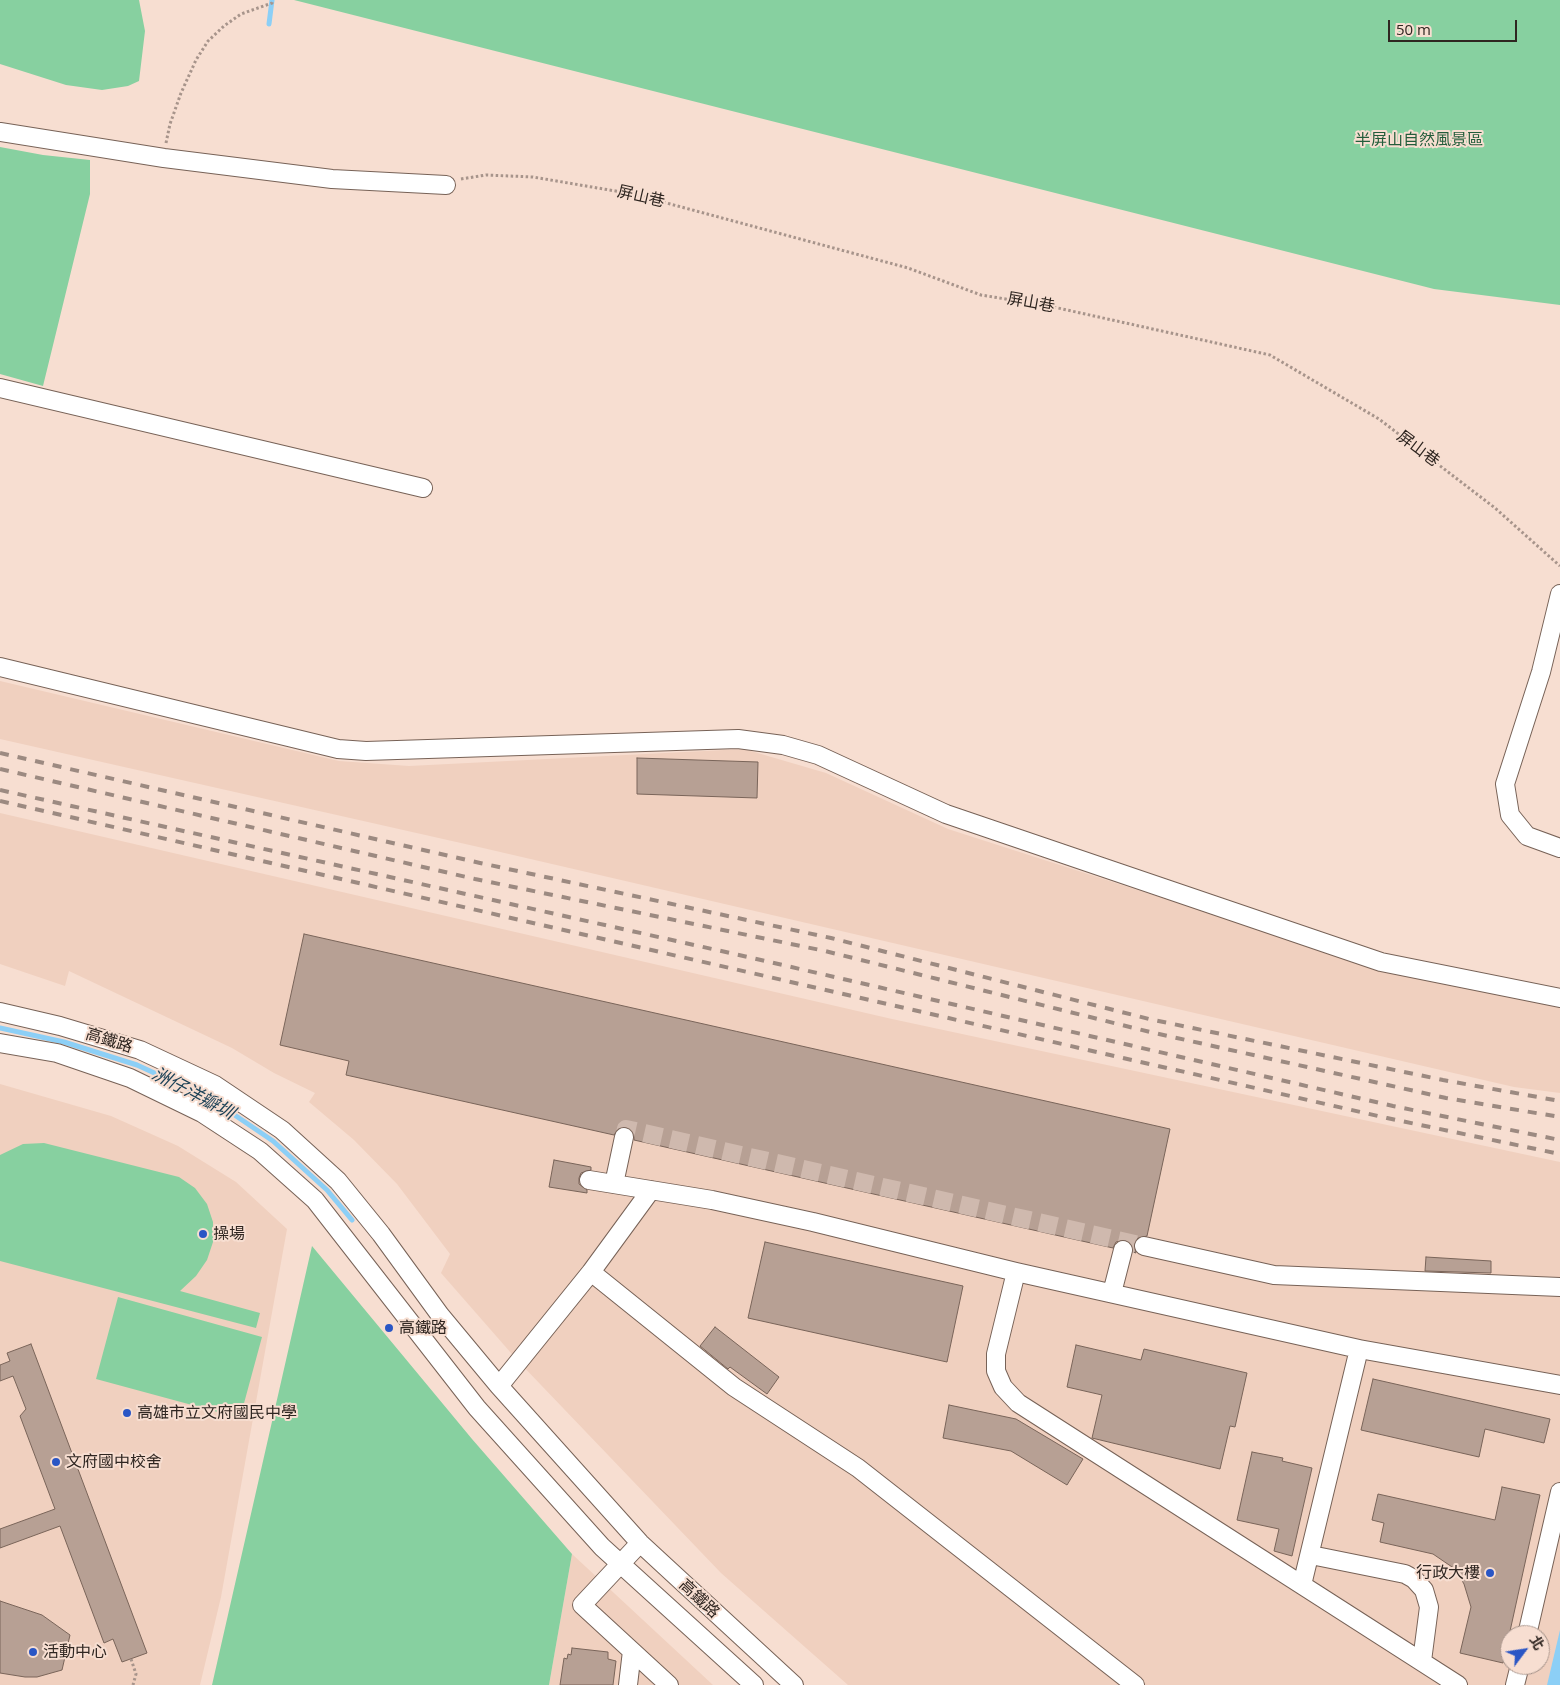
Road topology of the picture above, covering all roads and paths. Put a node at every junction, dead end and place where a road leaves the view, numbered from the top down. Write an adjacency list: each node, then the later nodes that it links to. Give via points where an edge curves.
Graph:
1 (272, 2): 3 (path, via 241,14 208,41 180,93)
2 (0, 132): 3 (street)
3 (164, 158): 4 (street, via 332,179)
4 (446, 185): 7 (path, 屏山巷, via 467,176 533,176 633,194 908,268 981,295 1050,306 1270,354 1379,419 1495,508)
5 (0, 388): 6 (street)
6 (423, 488)
7 (1560, 566)
8 (1560, 594): 10 (street, via 1541,672 1505,784 1510,815 1527,836)
9 (0, 666): 11 (street, via 338,749 366,751 738,739 783,745 818,756 946,814 1381,962)
10 (1560, 848)
11 (1560, 998)
12 (0, 1012): 26 (street, 高鐵路, via 140,1050 215,1085 282,1130 338,1181)
13 (0, 1043): 30 (street, 高鐵路, via 57,1053 130,1078 202,1113 260,1151 315,1200 477,1408)
14 (624, 1137): 16 (street)
15 (589, 1180): 16 (street)
16 (614, 1184): 17 (street)
17 (651, 1190): 20 (street); 21 (street, via 813,1222)
18 (1144, 1246): 22 (street, via 1274,1275)
19 (1124, 1250): 23 (street)
20 (591, 1272): 26 (street); 41 (street, via 734,1387 858,1468)
21 (1016, 1272): 23 (street); 31 (street, via 996,1354 996,1371 1003,1387 1034,1414)
22 (1560, 1287)
23 (1112, 1294): 24 (street)
24 (1359, 1349): 25 (street); 29 (street)
25 (1560, 1385)
26 (499, 1386): 28 (street, 高鐵路)
27 (1560, 1492): 32 (street)
28 (640, 1543): 30 (street); 40 (street, 高鐵路)
29 (1310, 1555): 31 (street); 35 (street, via 1405,1574 1414,1579 1424,1590 1429,1607)
30 (619, 1565): 33 (street, via 582,1605); 39 (street, 高鐵路)
31 (1302, 1585): 35 (street)
32 (1529, 1625)
33 (632, 1651): 37 (street); 38 (street)
34 (131, 1659): 36 (path, via 136,1674)
35 (1422, 1662): 42 (street)
36 (133, 1685)
37 (628, 1685)
38 (669, 1685)
39 (754, 1685)
40 (794, 1685)
41 (1135, 1685)
42 (1458, 1685)

